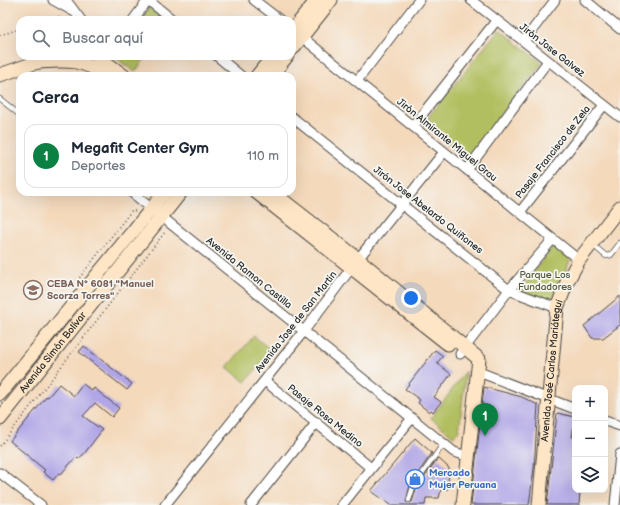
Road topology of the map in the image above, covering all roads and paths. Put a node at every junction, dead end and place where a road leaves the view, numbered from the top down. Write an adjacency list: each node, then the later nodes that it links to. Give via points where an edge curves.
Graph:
1 (53, 0): 11 (street)
2 (66, 0): 11 (street)
3 (148, 0): 13 (street); 14 (street)
4 (254, 0): 15 (street)
5 (317, 0): 19 (street)
6 (332, 0): 20 (street)
7 (419, 0): 36 (street)
8 (471, 0): 16 (street, Jirón Jose Galvez)
9 (555, 0): 23 (street)
10 (586, 0): 18 (street)
11 (74, 12): 12 (street)
12 (78, 16)
13 (136, 16)
14 (168, 16)
15 (275, 16)
16 (496, 21): 23 (street, Jirón Jose Galvez); 42 (street)
17 (16, 30): 22 (path)
18 (620, 30)
19 (296, 31)
20 (296, 31)
21 (296, 33): 36 (street, Jirón Almirante Miguel Grau)
22 (0, 35)
23 (524, 41): 28 (street, Jirón Jose Galvez)
24 (44, 60): 29 (street)
25 (222, 60): 32 (street)
26 (270, 60): 33 (street)
27 (284, 60): 34 (street)
28 (548, 61): 38 (street, Jirón Jose Galvez); 44 (street)
29 (38, 62): 30 (street, via 79,61); 35 (street)
30 (100, 65): 31 (street)
31 (115, 72)
32 (236, 72)
33 (260, 72)
34 (274, 72)
35 (0, 75)
36 (357, 81): 42 (street, Jirón Almirante Miguel Grau)
37 (0, 99): 39 (lane)
38 (604, 105): 40 (street, Jirón Jose Galvez); 52 (street, Pasaje Francisco de Zela)
39 (16, 112)
40 (620, 117)
41 (296, 120): 50 (street, Jirón Jose Abelardo Quiñones)
42 (413, 126): 43 (street, Jirón Almirante Miguel Grau)
43 (444, 152): 44 (street, Jirón Almirante Miguel Grau); 50 (street, Avenida Jose de San Martin)
44 (467, 170): 52 (street, Jirón Almirante Miguel Grau)
45 (136, 196): 53 (street, Avenida Ramon Castilla)
46 (164, 196): 53 (street, Avenida Simón Bolívar)
47 (178, 196): 53 (street, Avenida Simón Bolívar)
48 (261, 196): 58 (street)
49 (277, 196): 58 (street)
50 (402, 204): 58 (street, Avenida Jose de San Martin); 59 (street, Jirón Jose Abelardo Quiñones)
51 (619, 210): 56 (street, Avenida José Carlos Mariátegui)
52 (520, 212): 54 (street, Jirón Almirante Miguel Grau)
53 (162, 216): 61 (street, Avenida Ramon Castilla); 63 (street, Avenida Simón Bolívar); 64 (street, Avenida Simón Bolívar); 76 (path)
54 (553, 239): 57 (street, Jirón Almirante Miguel Grau); 59 (street)
55 (620, 243): 56 (lane, via 611,255 606,256)
56 (592, 244): 57 (street, Avenida José Carlos Mariátegui)
57 (579, 260): 60 (street, Avenida José Carlos Mariátegui)
58 (354, 264): 61 (street, Avenida Jose de San Martin); 62 (street)
59 (509, 290): 60 (street, Jirón Jose Abelardo Quiñones); 62 (street)
60 (557, 308): 68 (street, Avenida José Carlos Mariátegui)
61 (304, 332): 66 (street, Avenida Jose de San Martin); 70 (street, Avenida Ramon Castilla)
62 (463, 350): 65 (street)
63 (34, 352): 64 (street); 67 (street, Avenida Simón Bolívar)
64 (46, 361): 71 (street, Avenida Simón Bolívar)
65 (478, 372): 68 (street); 78 (street)
66 (265, 381): 72 (street, Pasaje Rosa Medino); 83 (street, Avenida Jose de San Martin)
67 (0, 394)
68 (549, 399): 69 (street); 87 (street, Avenida José Carlos Mariátegui)
69 (572, 408)
70 (412, 418): 75 (street, Avenida Ramon Castilla); 79 (street)
71 (0, 419)
72 (317, 422): 79 (street, Pasaje Rosa Medino); 84 (street)
73 (608, 422): 74 (street)
74 (620, 426)
75 (444, 444): 78 (street, Avenida Ramon Castilla, via 454,452); 81 (lane, via 412,487)
76 (0, 446)
77 (620, 454): 88 (street)
78 (467, 456): 86 (street)
79 (371, 468): 85 (street)
80 (0, 473): 82 (street)
81 (409, 500)
82 (41, 505)
83 (165, 505)
84 (251, 505)
85 (342, 505)
86 (463, 505)
87 (539, 505)
88 (615, 505)

